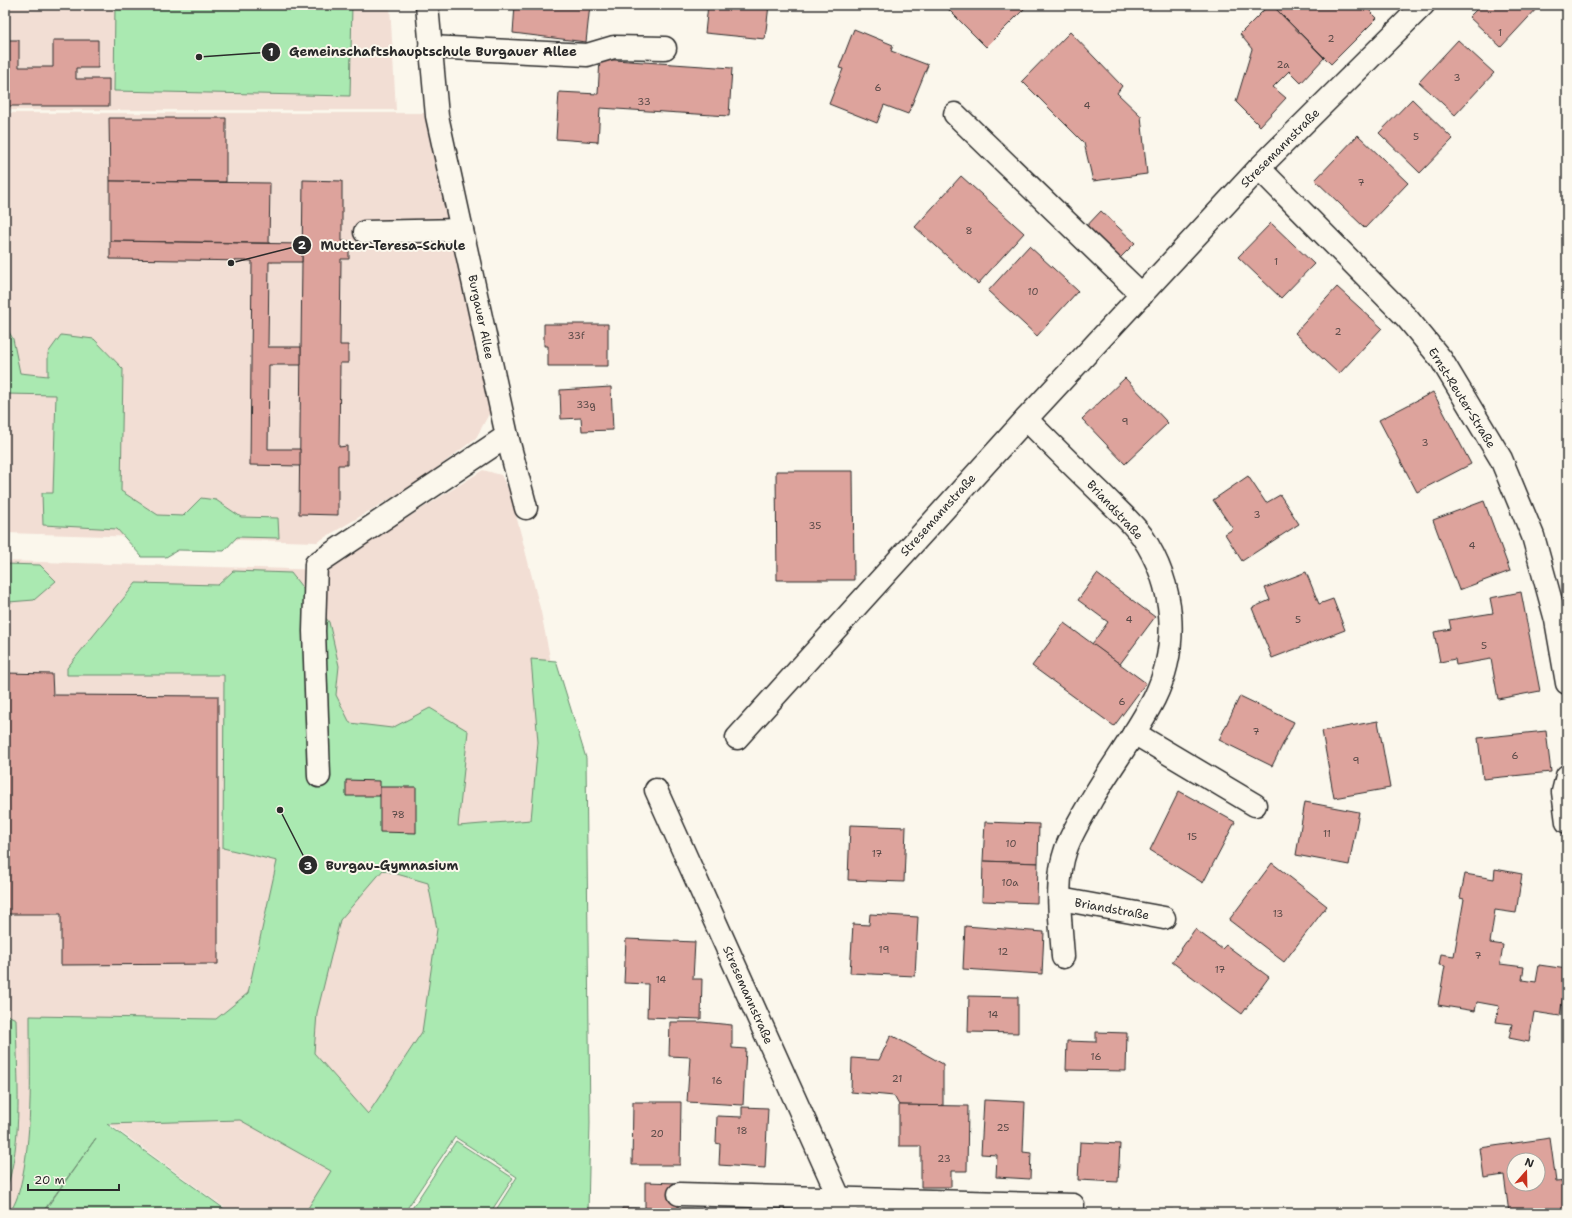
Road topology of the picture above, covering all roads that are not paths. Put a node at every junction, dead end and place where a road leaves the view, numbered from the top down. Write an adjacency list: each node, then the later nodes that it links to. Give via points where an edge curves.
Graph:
1 (427, 5): 3 (street, Burgauer Allee)
2 (1423, 5): 6 (street, Stresemannstraße)
3 (430, 47): 4 (street, via 586,55 614,46); 7 (street, Burgauer Allee, via 437,116)
4 (664, 48)
5 (955, 114): 9 (street)
6 (1259, 168): 9 (street, Stresemannstraße); 13 (street, Ernst-Reuter-Straße, via 1407,318 1441,359 1497,452 1533,536 1556,620)
7 (462, 230): 8 (street); 11 (street, Burgauer Allee)
8 (365, 232)
9 (1142, 294): 10 (street, Stresemannstraße)
10 (1026, 419): 14 (street, Briandstraße, via 1141,536 1168,591 1171,619 1169,655 1154,699); 15 (street, Stresemannstraße)
11 (507, 436): 12 (street, Burgauer Allee); 16 (street, via 316,564 314,631)
12 (526, 508)
13 (1567, 683)
14 (1134, 733): 19 (street); 21 (street, Briandstraße, via 1098,789 1066,849 1061,872)
15 (737, 738)
16 (319, 776)
17 (1567, 776): 20 (street, via 1563,792)
18 (656, 790): 26 (street, Stresemannstraße)
19 (1255, 805)
20 (1567, 822)
21 (1060, 899): 22 (street, Briandstraße); 23 (street, Briandstraße)
22 (1164, 918)
23 (1064, 957)
24 (679, 1194): 26 (street)
25 (1073, 1205): 26 (street)
26 (843, 1206)

